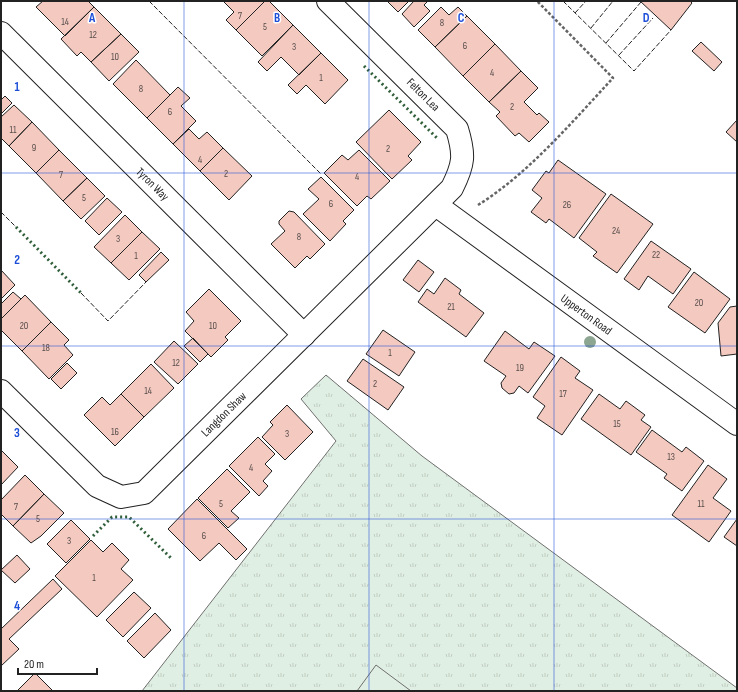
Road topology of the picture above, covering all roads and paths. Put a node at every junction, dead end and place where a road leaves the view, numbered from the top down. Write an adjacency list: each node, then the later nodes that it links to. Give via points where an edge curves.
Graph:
1 (328, 1): 4 (street, Felton Lea, via 457,130 463,148 461,171 452,188)
2 (537, 1): 5 (path, via 613,78 547,149 489,198)
3 (1, 33): 6 (street, Tyron Way)
4 (436, 205): 5 (street, Upperton Road); 6 (street, Langdon Shaw)
5 (455, 220): 8 (street, Upperton Road)
6 (304, 335): 7 (street, Langdon Shaw, via 144,493 121,497 97,486)
7 (1, 391)
8 (737, 424)

